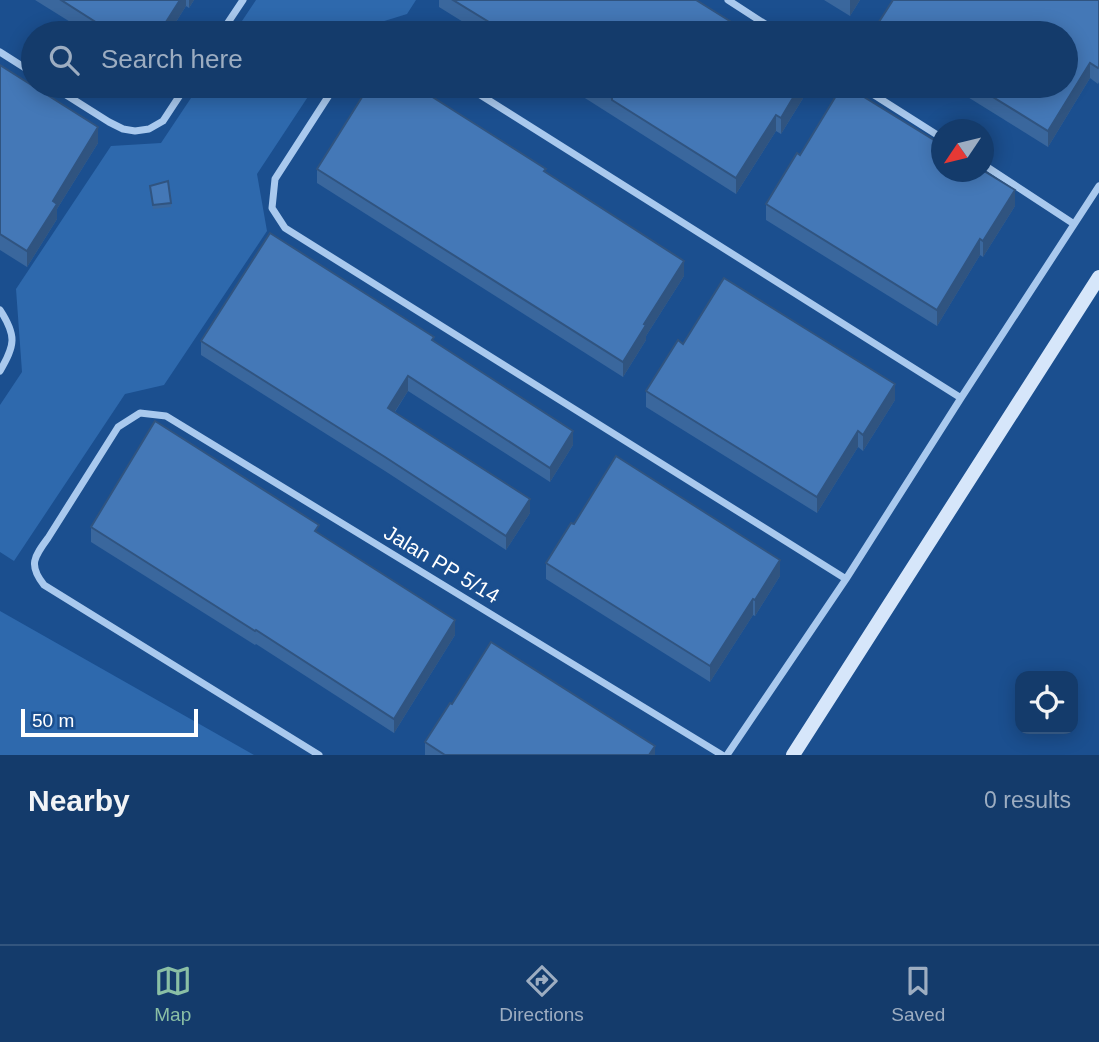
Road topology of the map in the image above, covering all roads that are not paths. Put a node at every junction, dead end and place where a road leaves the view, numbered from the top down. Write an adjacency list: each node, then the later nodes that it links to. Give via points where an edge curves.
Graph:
1 (243, 0): 3 (street)
2 (728, 0): 4 (street)
3 (229, 21)
4 (760, 21)
5 (0, 52): 6 (street)
6 (21, 66)
7 (71, 98): 8 (street, via 109,122 135,131 163,121)
8 (178, 98)
9 (327, 98): 20 (street, via 275,179 272,208 285,228)
10 (485, 98): 19 (street)
11 (879, 98): 12 (street)
12 (931, 131)
13 (994, 172): 15 (street)
14 (1099, 186): 15 (street)
15 (1074, 224): 19 (street)
16 (1099, 276): 24 (street)
17 (0, 310): 18 (street, via 13,341)
18 (0, 371)
19 (961, 398): 20 (street)
20 (846, 579): 23 (street)
21 (319, 755): 22 (street, Jalan PP 5/14, via 44,585 34,574 40,550 118,427 141,413 166,416)
22 (722, 755)
23 (727, 755)
24 (793, 755)

